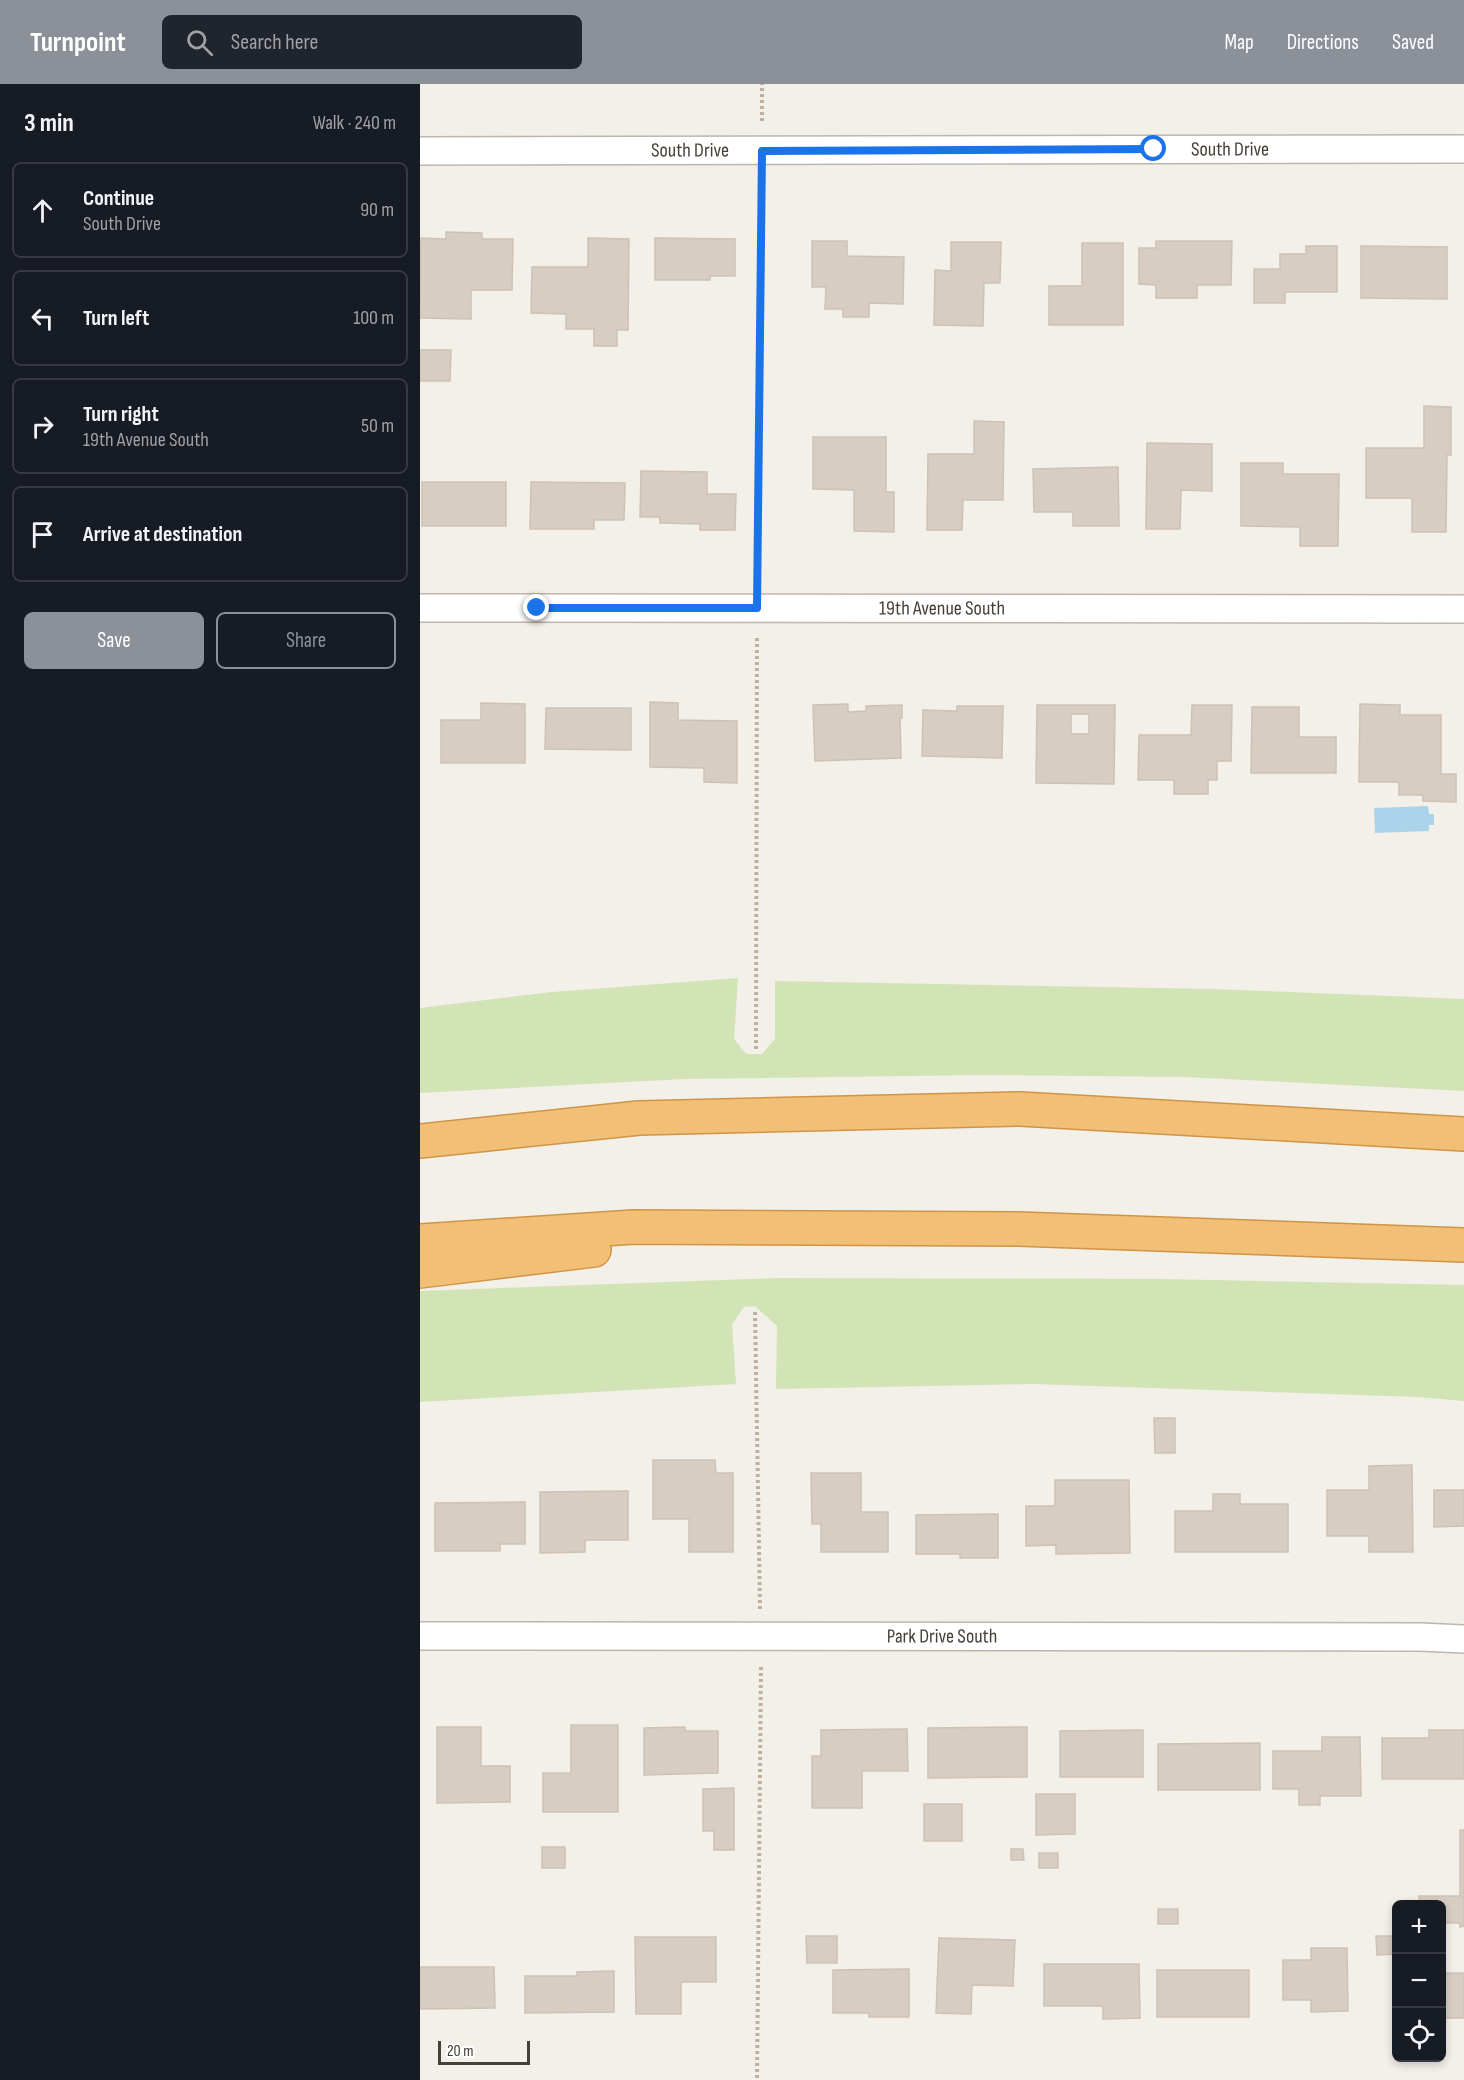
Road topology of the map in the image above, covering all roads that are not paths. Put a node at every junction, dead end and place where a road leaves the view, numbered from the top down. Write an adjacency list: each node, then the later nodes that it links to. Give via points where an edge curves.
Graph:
1 (1464, 149): 2 (street, South Drive)
2 (420, 151)
3 (420, 608): 4 (street, 19th Avenue South)
4 (1464, 609)
5 (1464, 1134): 6 (highway, via 1020,1109 639,1118)
6 (420, 1141)
7 (778, 1228): 8 (highway, via 634,1227); 9 (highway, via 1018,1229); 10 (highway)
8 (420, 1241)
9 (1464, 1245)
10 (420, 1271)
11 (420, 1636): 12 (street, Park Drive South)
12 (1464, 1639)

